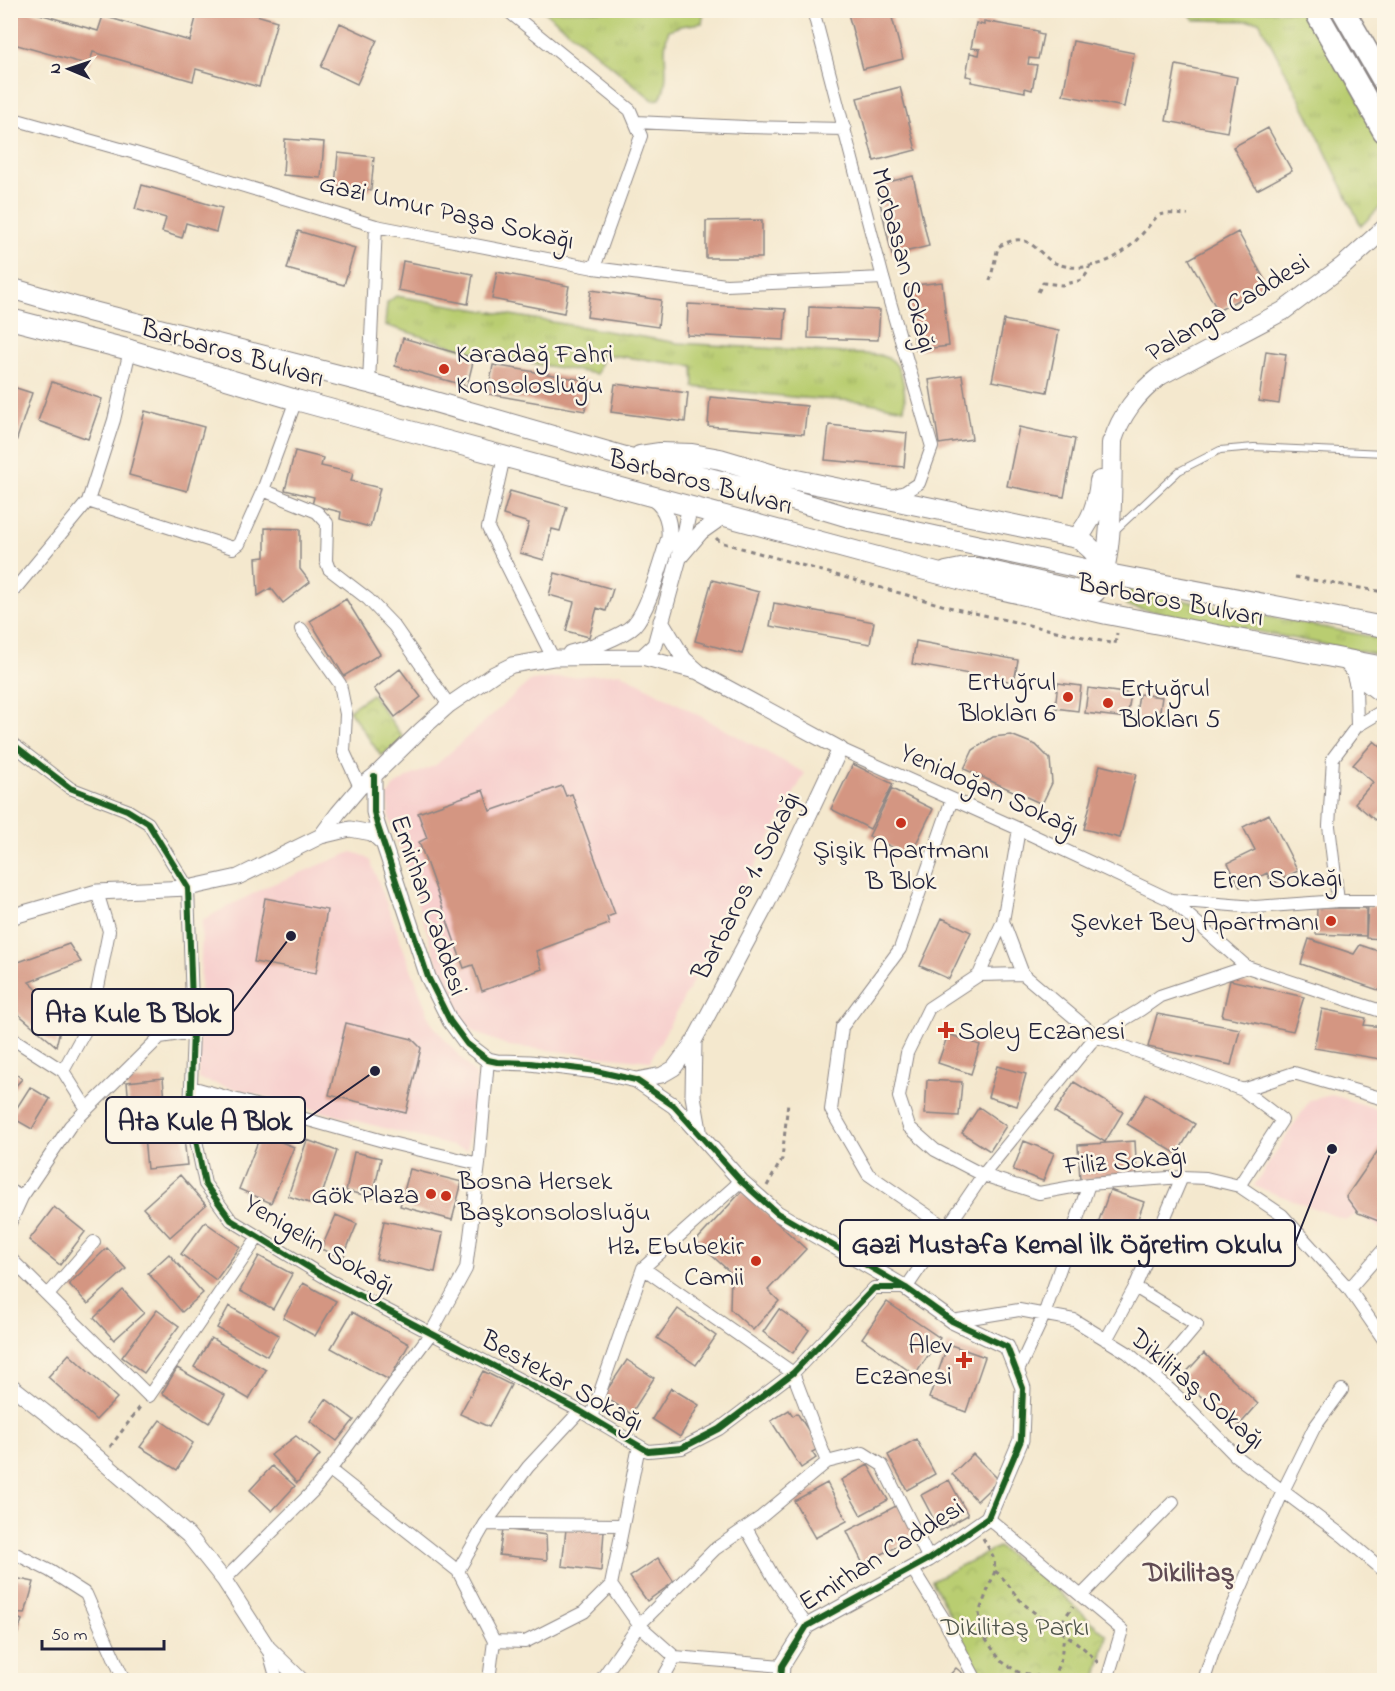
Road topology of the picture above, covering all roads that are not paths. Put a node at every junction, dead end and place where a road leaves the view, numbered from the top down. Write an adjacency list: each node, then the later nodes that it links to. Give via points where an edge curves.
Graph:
1 (507, 10): 7 (street, via 630,110)
2 (813, 10): 8 (street, Morbasan Sokağı)
3 (1315, 10): 9 (highway)
4 (1343, 10): 5 (highway)
5 (1384, 81)
6 (10, 118): 10 (street, Gazi Umur Paşa Sokağı)
7 (635, 122): 8 (street); 12 (street, via 641,136)
8 (845, 129): 13 (street, Morbasan Sokağı)
9 (1384, 131)
10 (376, 226): 12 (street, Gazi Umur Paşa Sokağı); 19 (street)
11 (1378, 234): 21 (main road, Palanga Caddesi, via 1330,277 1283,311 1160,376 1125,413)
12 (594, 268): 13 (street, Gazi Umur Paşa Sokağı, via 726,285)
13 (883, 278): 30 (street, Morbasan Sokağı, via 932,447 919,483)
14 (10, 288): 16 (main road, Barbaros Bulvarı)
15 (10, 298): 16 (main road)
16 (54, 301): 19 (main road, Barbaros Bulvarı)
17 (10, 319): 18 (main road, Barbaros Bulvarı)
18 (130, 350): 20 (main road, Barbaros Bulvarı); 31 (street, via 114,420)
19 (369, 383): 24 (main road, Barbaros Bulvarı)
20 (296, 400): 23 (main road, Barbaros Bulvarı); 27 (street)
21 (1112, 443): 35 (main road); 36 (main road, via 1104,461 1095,510)
22 (1384, 453): 35 (lane, via 1254,447 1220,450 1179,471 1118,528)
23 (504, 457): 29 (main road, Barbaros Bulvarı); 45 (street, via 488,528)
24 (629, 458): 25 (main road, Barbaros Bulvarı); 26 (main road, via 660,453 692,454)
25 (680, 472): 28 (main road, Barbaros Bulvarı); 32 (main road, via 689,491)
26 (792, 479): 28 (main road, via 777,482); 30 (main road)
27 (263, 490): 31 (street, via 239,544 233,548); 50 (street, via 317,512 327,523 329,569 368,599 394,626)
28 (769, 493): 34 (main road); 38 (main road, Barbaros Bulvarı, via 893,528)
29 (644, 494): 32 (main road, Barbaros Bulvarı); 45 (street, via 663,507 670,527 642,613 633,626 615,636)
30 (884, 499): 36 (main road)
31 (88, 501): 40 (street)
32 (690, 505): 33 (main road, Barbaros Bulvarı); 37 (street)
33 (725, 515): 34 (main road, Barbaros Bulvarı); 37 (street, via 701,532)
34 (774, 528): 39 (main road, Barbaros Bulvarı)
35 (1109, 530): 38 (main road)
36 (1077, 538): 38 (main road, via 1098,555)
37 (679, 558): 41 (street)
38 (1103, 573): 39 (main road, via 1095,592 1087,593 977,568); 42 (main road, Barbaros Bulvarı)
39 (940, 574): 46 (main road, Barbaros Bulvarı, via 1095,611)
40 (10, 595)
41 (661, 621): 44 (street, via 655,645); 48 (street, via 684,658)
42 (1384, 627)
43 (301, 629): 56 (street, via 340,684 346,714 344,752)
44 (642, 657): 45 (street); 48 (street)
45 (553, 658): 50 (street, via 512,665)
46 (1349, 662): 47 (main road, Barbaros Bulvarı); 49 (main road); 52 (street, via 1356,686)
47 (1384, 667)
48 (700, 673): 54 (street, Yenidoğan Sokağı)
49 (1384, 694)
50 (449, 705): 55 (street)
51 (1384, 710): 52 (street)
52 (1358, 726): 64 (street, via 1333,758 1329,826)
53 (10, 742): 61 (street, via 70,788 127,810 148,823)
54 (840, 749): 57 (street, Yenidoğan Sokağı); 75 (street, Barbaros 1. Sokağı, via 768,902)
55 (374, 776): 56 (street); 60 (street, Emirhan Caddesi, via 374,812)
56 (360, 787): 59 (street)
57 (952, 798): 58 (street, Yenidoğan Sokağı); 93 (street, via 900,949 842,1027 831,1110 868,1174)
58 (1019, 829): 63 (street, Yenidoğan Sokağı); 67 (street)
59 (321, 836): 60 (street, via 350,829 372,833); 61 (street, via 238,877)
60 (383, 843): 76 (street, Emirhan Caddesi, via 428,977 450,1021 467,1044)
61 (189, 888): 62 (street); 72 (street, Yenigelin Sokağı)
62 (97, 892): 66 (street); 77 (street, via 109,931 92,1018)
63 (1171, 900): 64 (street, Eren Sokağı, via 1255,907); 68 (street, Yenidoğan Sokağı)
64 (1338, 901): 65 (street, Eren Sokağı)
65 (1384, 901)
66 (10, 917)
67 (1003, 921): 69 (street); 70 (street)
68 (1247, 967): 71 (street); 73 (street, via 1160,996)
69 (1023, 974): 70 (street); 73 (street)
70 (979, 975): 85 (street, via 929,1008 907,1053 899,1097 909,1127 935,1150)
71 (1384, 1012)
72 (193, 1032): 79 (street, Yenigelin Sokağı); 82 (street, via 160,1037)
73 (1096, 1036): 80 (street); 85 (street)
74 (10, 1037): 77 (street)
75 (694, 1041): 78 (street, Barbaros 1. Sokağı, via 674,1068 662,1075); 83 (street, via 693,1096)
76 (488, 1060): 78 (street, via 596,1071); 84 (street)
77 (63, 1071): 82 (street)
78 (636, 1080): 83 (street, Emirhan Caddesi, via 674,1106)
79 (191, 1087): 84 (street); 94 (street, Yenigelin Sokağı, via 190,1111 205,1184 231,1220)
80 (1243, 1090): 81 (street, via 1294,1073); 89 (street, via 1282,1120)
81 (1384, 1099)
82 (87, 1109): 91 (street, via 70,1126)
83 (700, 1136): 87 (street, Emirhan Caddesi)
84 (479, 1164): 105 (street, via 466,1269)
85 (983, 1175): 88 (street, Filiz Sokağı, via 1040,1193); 93 (street)
86 (1182, 1177): 88 (street, Filiz Sokağı); 89 (street, Filiz Sokağı); 99 (street)
87 (741, 1181): 98 (street); 100 (street, Emirhan Caddesi, via 777,1213)
88 (1089, 1184): 103 (street)
89 (1239, 1186): 101 (street, Filiz Sokağı, via 1282,1215)
90 (10, 1191): 91 (street)
91 (22, 1197): 92 (street)
92 (10, 1223)
93 (946, 1228): 100 (street)
94 (258, 1237): 102 (street, via 149,1396); 105 (street, Yenigelin Sokağı, via 331,1281)
95 (94, 1242): 102 (street)
96 (1384, 1249): 101 (street)
97 (10, 1258): 102 (street)
98 (643, 1268): 108 (street); 113 (street)
99 (1135, 1287): 106 (street); 110 (street, via 1197,1325)
100 (906, 1288): 104 (street, Emirhan Caddesi); 108 (street, Bestekar Sokağı, via 874,1288)
101 (1349, 1289): 107 (street, Filiz Sokağı)
102 (48, 1295)
103 (1044, 1315): 104 (street, Dikilitaş Sokağı, via 1019,1310); 106 (street, Dikilitaş Sokağı, via 1074,1320); 109 (street)
104 (952, 1321): 109 (street, Emirhan Caddesi, via 1007,1347)
105 (431, 1333): 113 (street, Bestekar Sokağı); 116 (street)
106 (1106, 1340): 110 (street, Dikilitaş Sokağı)
107 (1384, 1340)
108 (794, 1373): 114 (street, Bestekar Sokağı, via 719,1429 682,1448 648,1451); 115 (street)
109 (1017, 1373): 119 (street, Emirhan Caddesi, via 1023,1388 1021,1440)
110 (1154, 1376): 117 (street, Dikilitaş Sokağı, via 1236,1456)
111 (10, 1385): 128 (street, via 188,1536)
112 (1342, 1390): 117 (street, via 1314,1428)
113 (585, 1414): 114 (street, Bestekar Sokağı); 120 (street, via 528,1467)
114 (639, 1446): 121 (street)
115 (827, 1462): 122 (street); 124 (street, via 863,1453 882,1465)
116 (330, 1470): 126 (street); 128 (street)
117 (1283, 1491): 127 (street, Dikilitaş Sokağı); 145 (street)
118 (1173, 1502): 130 (street)
119 (982, 1522): 124 (street, Emirhan Caddesi); 130 (street)
120 (485, 1524): 121 (street); 126 (street)
121 (623, 1525): 129 (street)
122 (746, 1528): 131 (street, via 715,1549); 132 (street)
123 (10, 1551): 137 (street, via 86,1594)
124 (928, 1559): 125 (street, Emirhan Caddesi)
125 (912, 1568): 132 (street, Emirhan Caddesi); 143 (street)
126 (458, 1571): 133 (street)
127 (1384, 1571)
128 (224, 1580): 134 (street)
129 (611, 1585): 131 (street); 133 (street, via 584,1612 525,1642)
130 (1081, 1596): 144 (street, via 1122,1630)
131 (639, 1625): 135 (street); 141 (street)
132 (807, 1626): 136 (street, Emirhan Caddesi)
133 (494, 1641): 140 (street)
134 (268, 1648): 138 (street); 139 (street)
135 (675, 1657): 136 (street); 142 (street)
136 (782, 1673)
137 (124, 1680)
138 (277, 1680)
139 (301, 1680)
140 (488, 1680)
141 (601, 1680)
142 (662, 1680)
143 (976, 1680)
144 (1107, 1680)
145 (1204, 1680)

